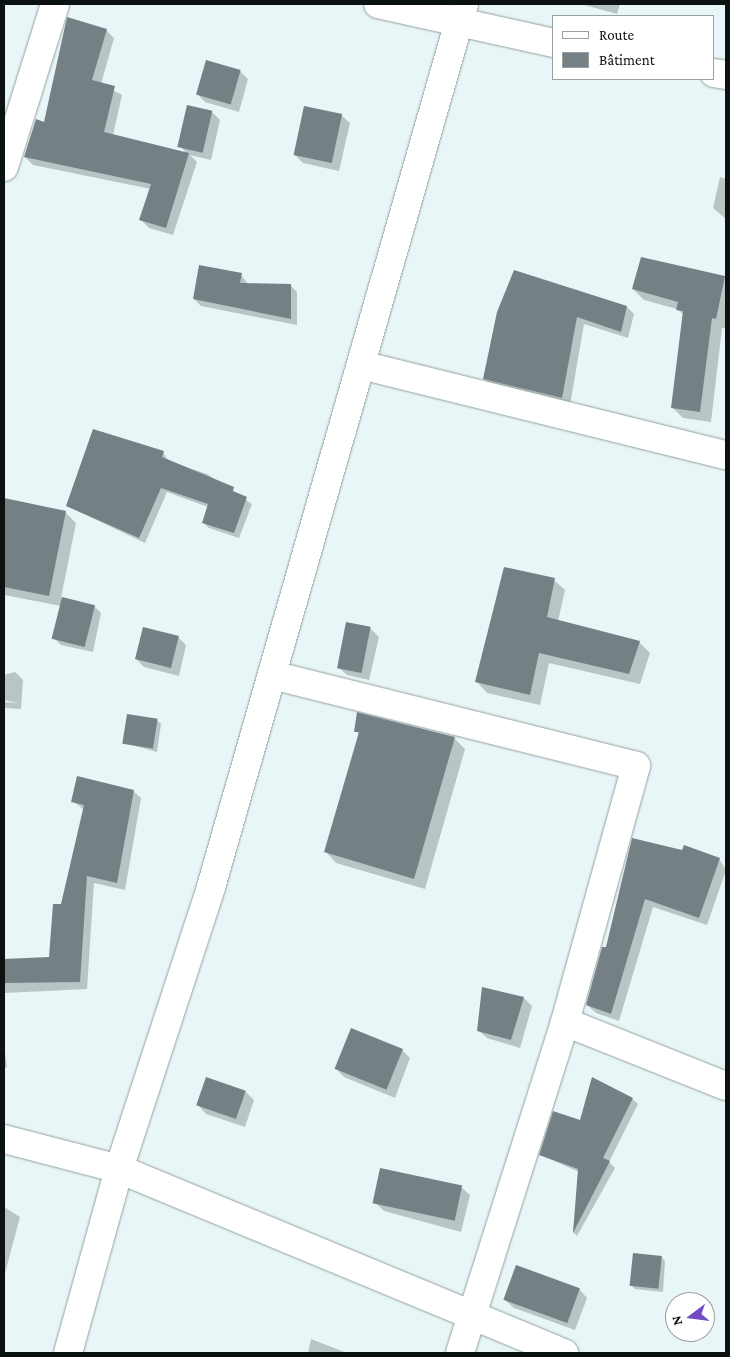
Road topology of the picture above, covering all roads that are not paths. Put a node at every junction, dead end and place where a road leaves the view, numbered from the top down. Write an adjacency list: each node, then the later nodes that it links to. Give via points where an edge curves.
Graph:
1 (55, 4): 5 (street)
2 (378, 4): 3 (street)
3 (461, 14): 4 (street); 6 (street)
4 (552, 41)
5 (4, 167)
6 (361, 365): 7 (street); 8 (street)
7 (726, 455)
8 (272, 675): 9 (street, via 636,766); 12 (street, via 211,887)
9 (565, 1022): 10 (street); 13 (street)
10 (726, 1086)
11 (4, 1139): 12 (street)
12 (119, 1169): 13 (street); 14 (street)
13 (472, 1312): 15 (street); 16 (street)
14 (68, 1353)
15 (460, 1353)
16 (564, 1353)

